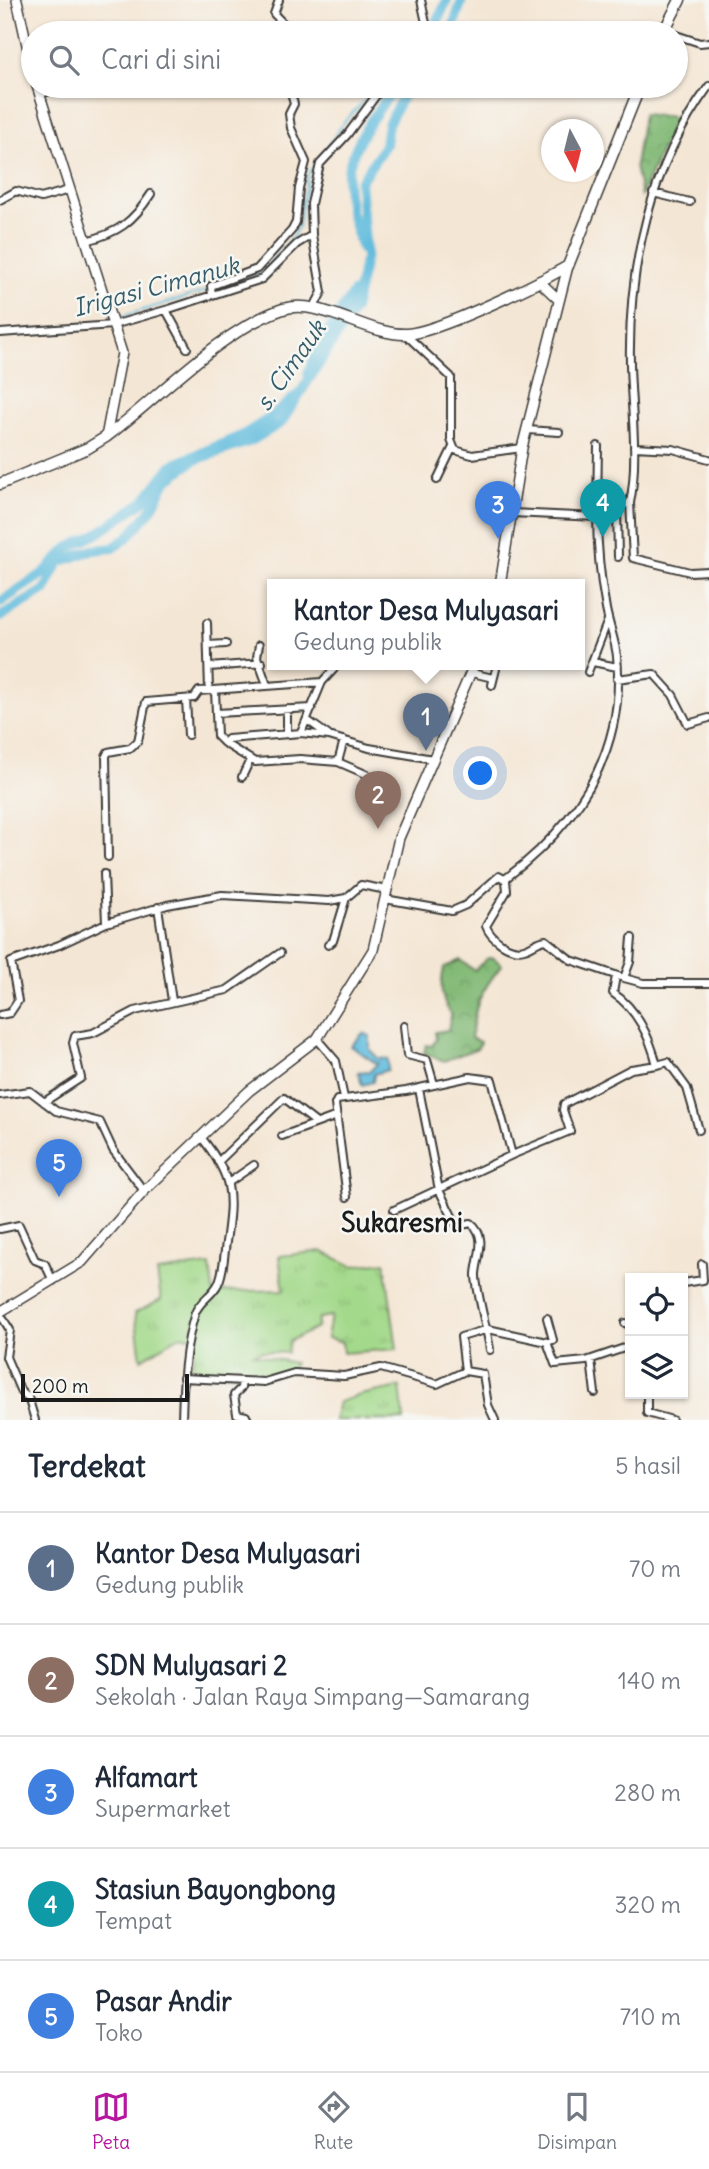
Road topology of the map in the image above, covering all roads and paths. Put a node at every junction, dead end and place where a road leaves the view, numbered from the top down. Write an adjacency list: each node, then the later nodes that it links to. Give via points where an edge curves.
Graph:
1 (17, 0): 5 (main road)
2 (279, 0): 6 (street, via 273,12)
3 (421, 0): 7 (street)
4 (680, 0): 8 (main road)
5 (22, 21)
6 (281, 21)
7 (424, 21)
8 (673, 21)
9 (688, 39): 10 (street)
10 (709, 42)
11 (709, 86): 18 (street, via 681,130)
12 (41, 98): 17 (main road)
13 (292, 98): 16 (street, via 291,128)
14 (372, 98): 16 (street)
15 (635, 98): 24 (main road)
16 (311, 168): 22 (street); 26 (street, via 299,188 296,222 287,236 257,269)
17 (69, 190): 20 (street, via 41,198 16,191); 23 (main road)
18 (653, 193): 21 (street); 39 (street, via 636,262 629,344)
19 (151, 194): 23 (street, via 134,219 116,233)
20 (0, 200)
21 (690, 202)
22 (312, 235): 26 (street, via 262,279); 29 (street, via 322,292)
23 (86, 241): 30 (main road)
24 (568, 266): 25 (main road); 27 (main road)
25 (540, 281): 27 (main road); 32 (main road)
26 (211, 292): 28 (street)
27 (559, 300): 34 (main road)
28 (166, 310): 30 (street); 33 (street)
29 (317, 311): 32 (main road); 36 (main road, via 285,308 253,323)
30 (111, 319): 31 (street); 36 (main road, via 122,358)
31 (0, 333)
32 (405, 334): 38 (street, via 452,382)
33 (187, 348)
34 (527, 430): 35 (street); 40 (main road)
35 (559, 432)
36 (106, 437): 43 (main road)
37 (598, 446): 47 (street)
38 (453, 447): 40 (street, via 464,455); 42 (street)
39 (634, 447): 41 (street, via 673,449); 44 (street)
40 (522, 448): 46 (main road)
41 (709, 459)
42 (437, 480)
43 (0, 484)
44 (630, 503): 45 (street); 49 (street, via 633,558 690,572)
45 (617, 510): 47 (street); 48 (street)
46 (512, 513): 47 (street); 50 (main road)
47 (597, 515): 51 (street, via 597,554)
48 (618, 557)
49 (709, 570)
50 (501, 579)
51 (608, 619): 56 (street); 59 (street)
52 (207, 623): 54 (street)
53 (226, 644): 54 (street)
54 (208, 645): 58 (street)
55 (258, 645): 57 (street, via 257,657)
56 (593, 662): 59 (street); 64 (street)
57 (262, 663): 58 (street); 67 (street)
58 (209, 667): 68 (street)
59 (617, 667): 65 (street)
60 (333, 670): 66 (street)
61 (473, 670): 81 (main road)
62 (475, 670): 63 (street, via 493,681)
63 (496, 670)
64 (588, 672)
65 (617, 679): 73 (street, via 654,674 673,695 688,724); 88 (street, via 612,733 589,792)
66 (322, 682): 67 (street); 70 (street)
67 (267, 685): 68 (street)
68 (212, 690): 69 (street); 72 (street)
69 (186, 699): 77 (street); 86 (street, via 146,702 138,741 107,754)
70 (312, 708): 71 (street); 74 (street)
71 (287, 709): 72 (street); 76 (street)
72 (216, 713): 80 (street, via 217,736)
73 (709, 718)
74 (307, 720): 75 (street); 78 (street)
75 (301, 733): 76 (street); 78 (street)
76 (287, 734): 80 (street)
77 (188, 735)
78 (329, 736): 79 (street)
79 (344, 740): 81 (street); 83 (street)
80 (224, 743): 82 (street)
81 (433, 759): 89 (main road, via 399,838)
82 (250, 760): 83 (street); 85 (street)
83 (338, 761): 84 (street)
84 (368, 775)
85 (242, 777)
86 (108, 857)
87 (104, 874): 92 (street)
88 (505, 879): 89 (street, via 495,877 466,905 452,911); 96 (street, via 507,891 486,922 490,935 518,950 546,940 570,960)
89 (386, 895): 90 (street, via 361,885); 101 (main road, via 370,957)
90 (346, 898): 91 (street, via 222,895); 94 (street, via 333,942)
91 (158, 907): 92 (street); 98 (street)
92 (106, 923): 99 (street, via 10,962 18,1002 10,1013)
93 (632, 938): 96 (street, via 630,962)
94 (328, 945)
95 (280, 953): 98 (street, via 227,990)
96 (620, 977): 97 (street, via 643,983); 102 (street, via 613,993 623,998 641,1024)
97 (709, 983)
98 (172, 1001): 107 (street, via 75,1036 81,1079)
99 (0, 1015)
100 (404, 1026): 103 (street, via 407,1055 427,1059)
101 (317, 1039): 106 (street, via 336,1061); 112 (main road, via 249,1091)
102 (657, 1065): 110 (street, via 668,1062 687,1087); 113 (street, via 631,1069 586,1090 563,1106 570,1131)
103 (434, 1084): 104 (street); 113 (street, via 474,1077 493,1080)
104 (419, 1088): 106 (street); 117 (street)
105 (0, 1095): 107 (street, via 30,1091)
106 (344, 1098): 108 (street, via 335,1102)
107 (44, 1102): 118 (street, via 56,1111 100,1122 113,1150)
108 (337, 1116): 109 (street); 119 (street)
109 (315, 1122): 111 (street); 114 (street, via 284,1098)
110 (699, 1130)
111 (282, 1136)
112 (201, 1137): 114 (street); 118 (main road)
113 (512, 1155): 117 (street)
114 (218, 1162): 116 (street)
115 (254, 1165): 116 (street)
116 (228, 1183): 133 (street, via 232,1197 220,1278 197,1307)
117 (439, 1190): 120 (street); 127 (street, via 457,1226 471,1223 476,1227 482,1254 475,1276)
118 (144, 1191): 123 (main road, via 94,1251)
119 (347, 1197)
120 (394, 1210)
121 (0, 1229): 123 (street, via 19,1224 35,1260 45,1264)
122 (702, 1264): 124 (street, via 703,1280)
123 (52, 1281): 125 (main road)
124 (688, 1282)
125 (0, 1313): 137 (street, via 10,1330 6,1357)
126 (547, 1318): 128 (street, via 553,1339)
127 (488, 1329): 128 (street); 130 (street); 132 (street, via 461,1338)
128 (547, 1342): 131 (street, via 555,1364)
129 (625, 1348): 131 (street)
130 (490, 1350)
131 (591, 1360): 135 (street)
132 (466, 1371): 134 (street, via 431,1384 382,1368 344,1376 294,1373 264,1382); 140 (street, via 483,1374)
133 (183, 1378): 134 (street); 138 (street)
134 (242, 1381): 139 (street, via 234,1395 235,1407 237,1414)
135 (595, 1393)
136 (647, 1399): 141 (street, via 647,1413)
137 (35, 1420)
138 (183, 1420)
139 (248, 1420)
140 (495, 1420)
141 (672, 1420)

